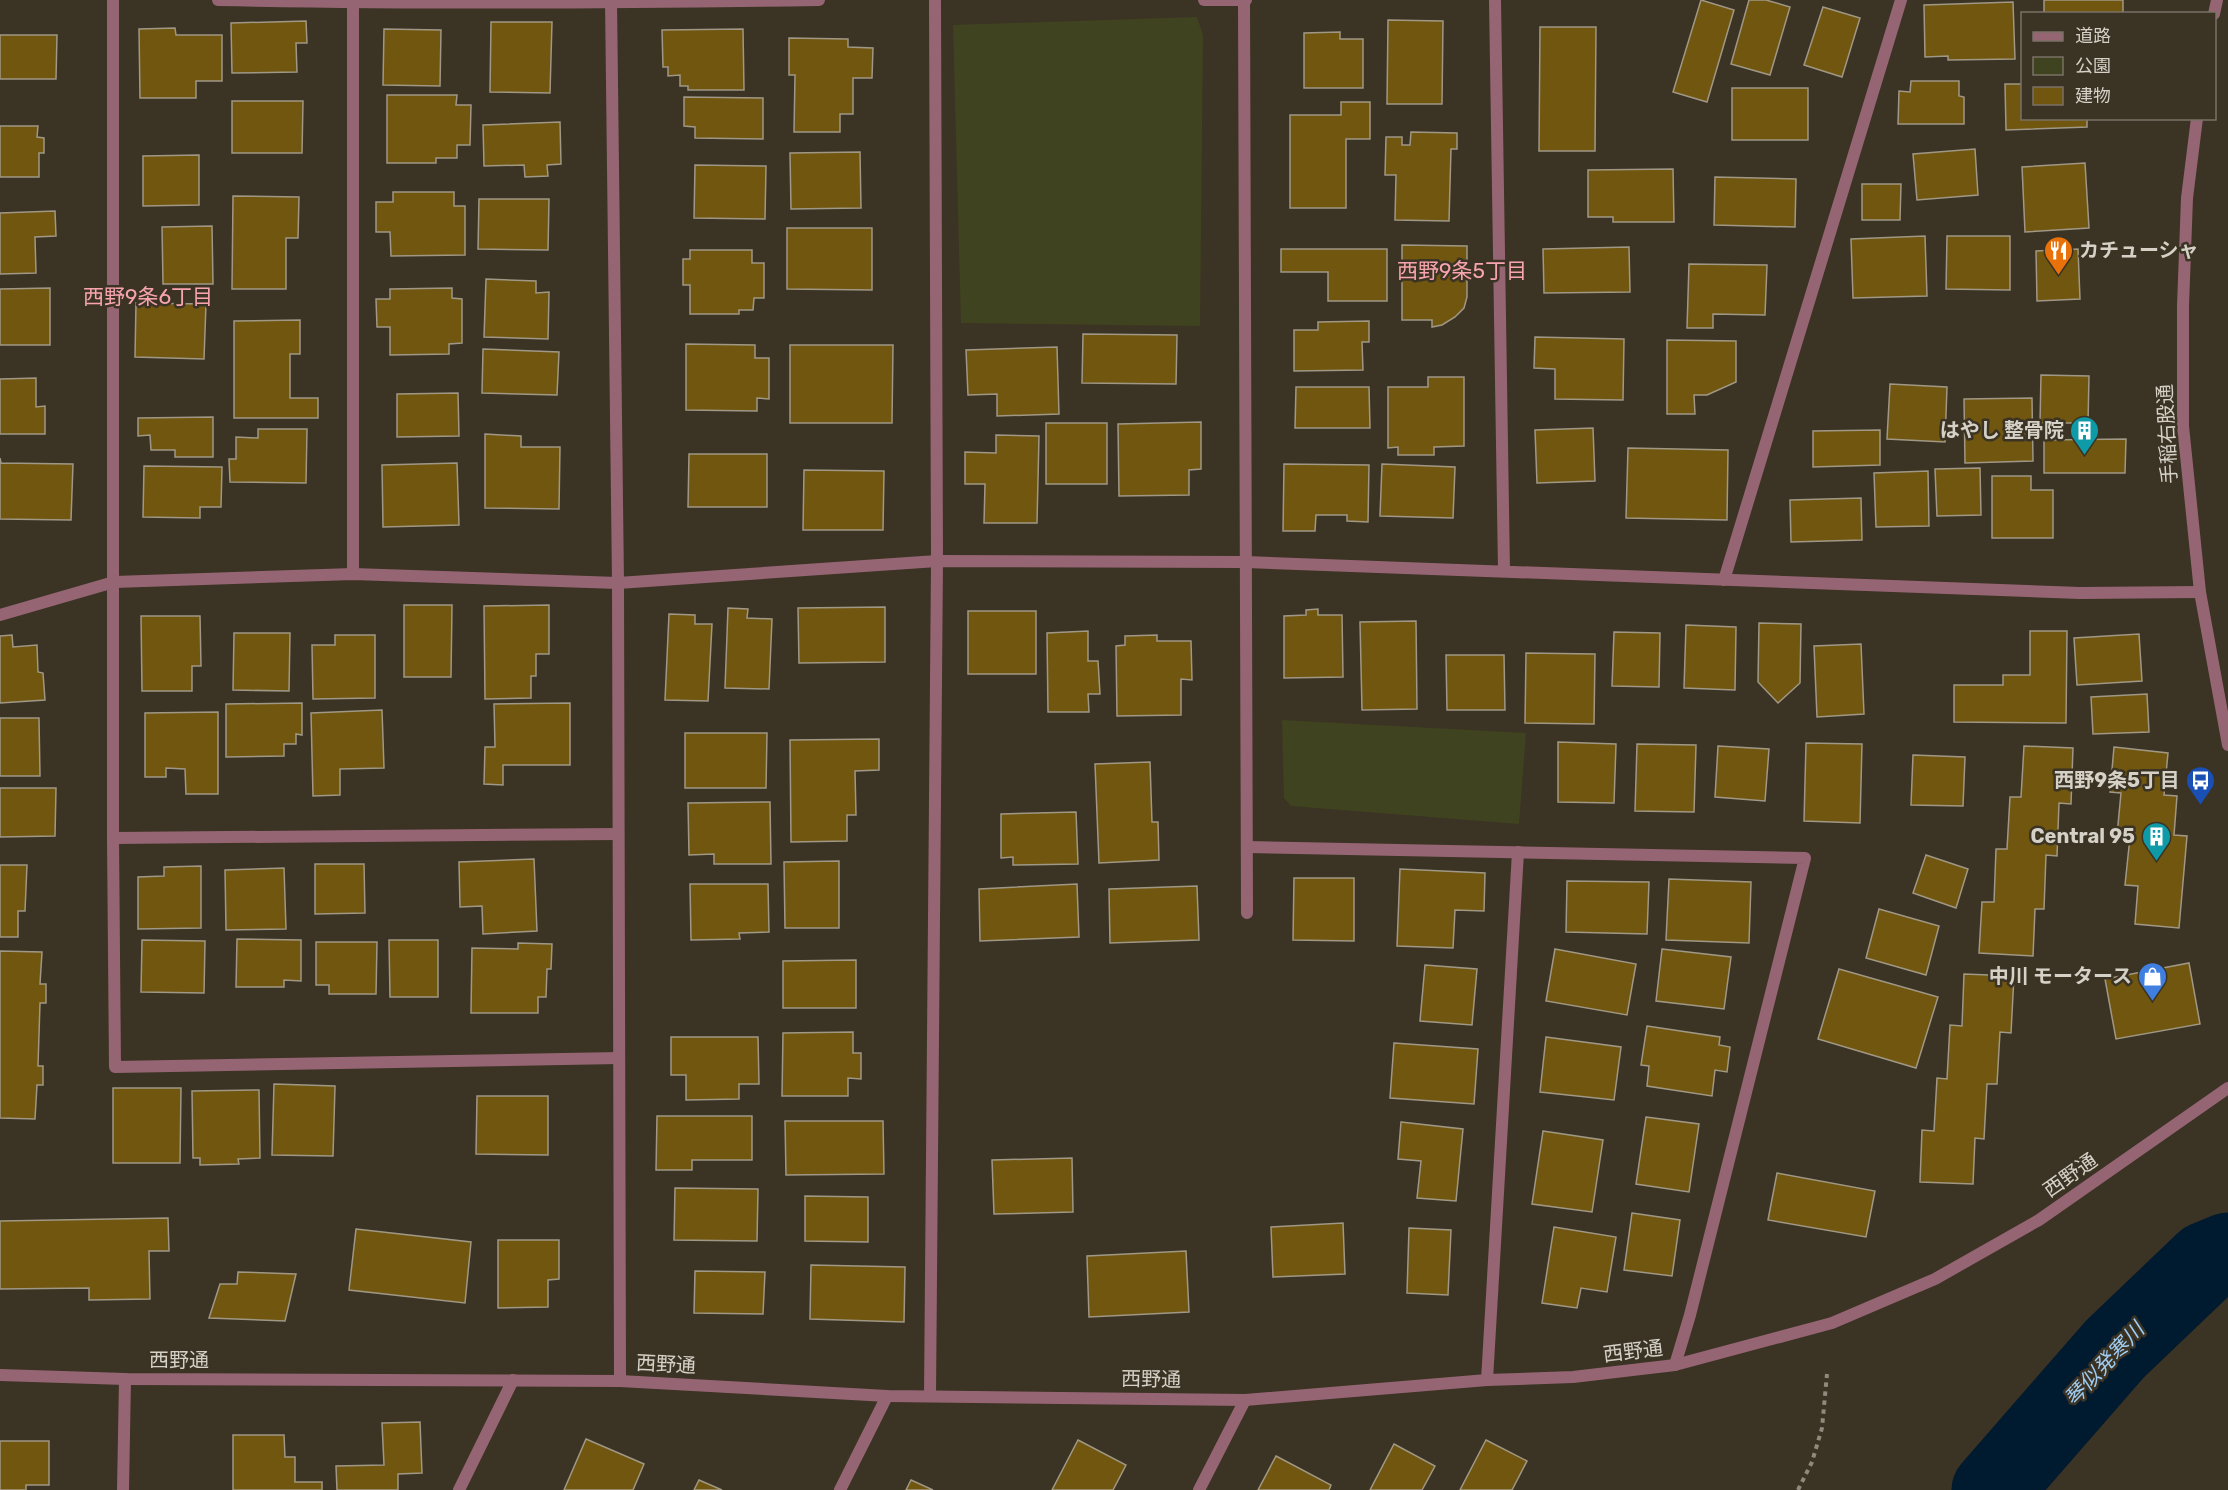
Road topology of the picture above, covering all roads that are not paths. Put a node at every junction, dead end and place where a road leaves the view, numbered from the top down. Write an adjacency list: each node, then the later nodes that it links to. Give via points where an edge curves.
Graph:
1 (113, 0): 17 (street)
2 (218, 0): 9 (street)
3 (819, 0): 10 (street)
4 (935, 0): 12 (street)
5 (1204, 0): 6 (street)
6 (1245, 0): 13 (street)
7 (1495, 0): 14 (street)
8 (1900, 0): 16 (street)
9 (353, 1): 10 (street); 15 (street)
10 (611, 1): 18 (street)
11 (2197, 120): 19 (street, 手稲右股通, via 2187,198 2183,426)
12 (937, 561): 13 (street); 18 (street); 36 (street)
13 (1246, 562): 14 (street); 24 (street)
14 (1504, 571): 16 (street)
15 (353, 574): 17 (street); 18 (street)
16 (1724, 580): 19 (street, via 2080,593)
17 (114, 582): 20 (street); 23 (street)
18 (618, 583): 22 (street)
19 (2200, 592): 21 (street, 手稲右股通)
20 (0, 615)
21 (2228, 745)
22 (618, 834): 23 (street); 27 (street)
23 (113, 838): 27 (street, via 116,1067)
24 (1246, 847): 25 (street); 26 (street)
25 (1518, 852): 29 (street, via 1805,858); 33 (street)
26 (1247, 913)
27 (619, 1058): 34 (street)
28 (2228, 1088): 29 (street, 西野通, via 2039,1220 1935,1280 1832,1323)
29 (1675, 1365): 33 (street, 西野通, via 1573,1377)
30 (0, 1375): 31 (street, 西野通)
31 (125, 1379): 32 (street, 西野通); 38 (street)
32 (513, 1380): 34 (street, 西野通); 39 (street)
33 (1487, 1380): 37 (street, 西野通)
34 (620, 1381): 35 (street, 西野通)
35 (887, 1395): 36 (street, 西野通); 40 (street)
36 (930, 1396): 37 (street, 西野通)
37 (1245, 1400): 41 (street)
38 (123, 1490)
39 (459, 1490)
40 (840, 1490)
41 (1199, 1490)

